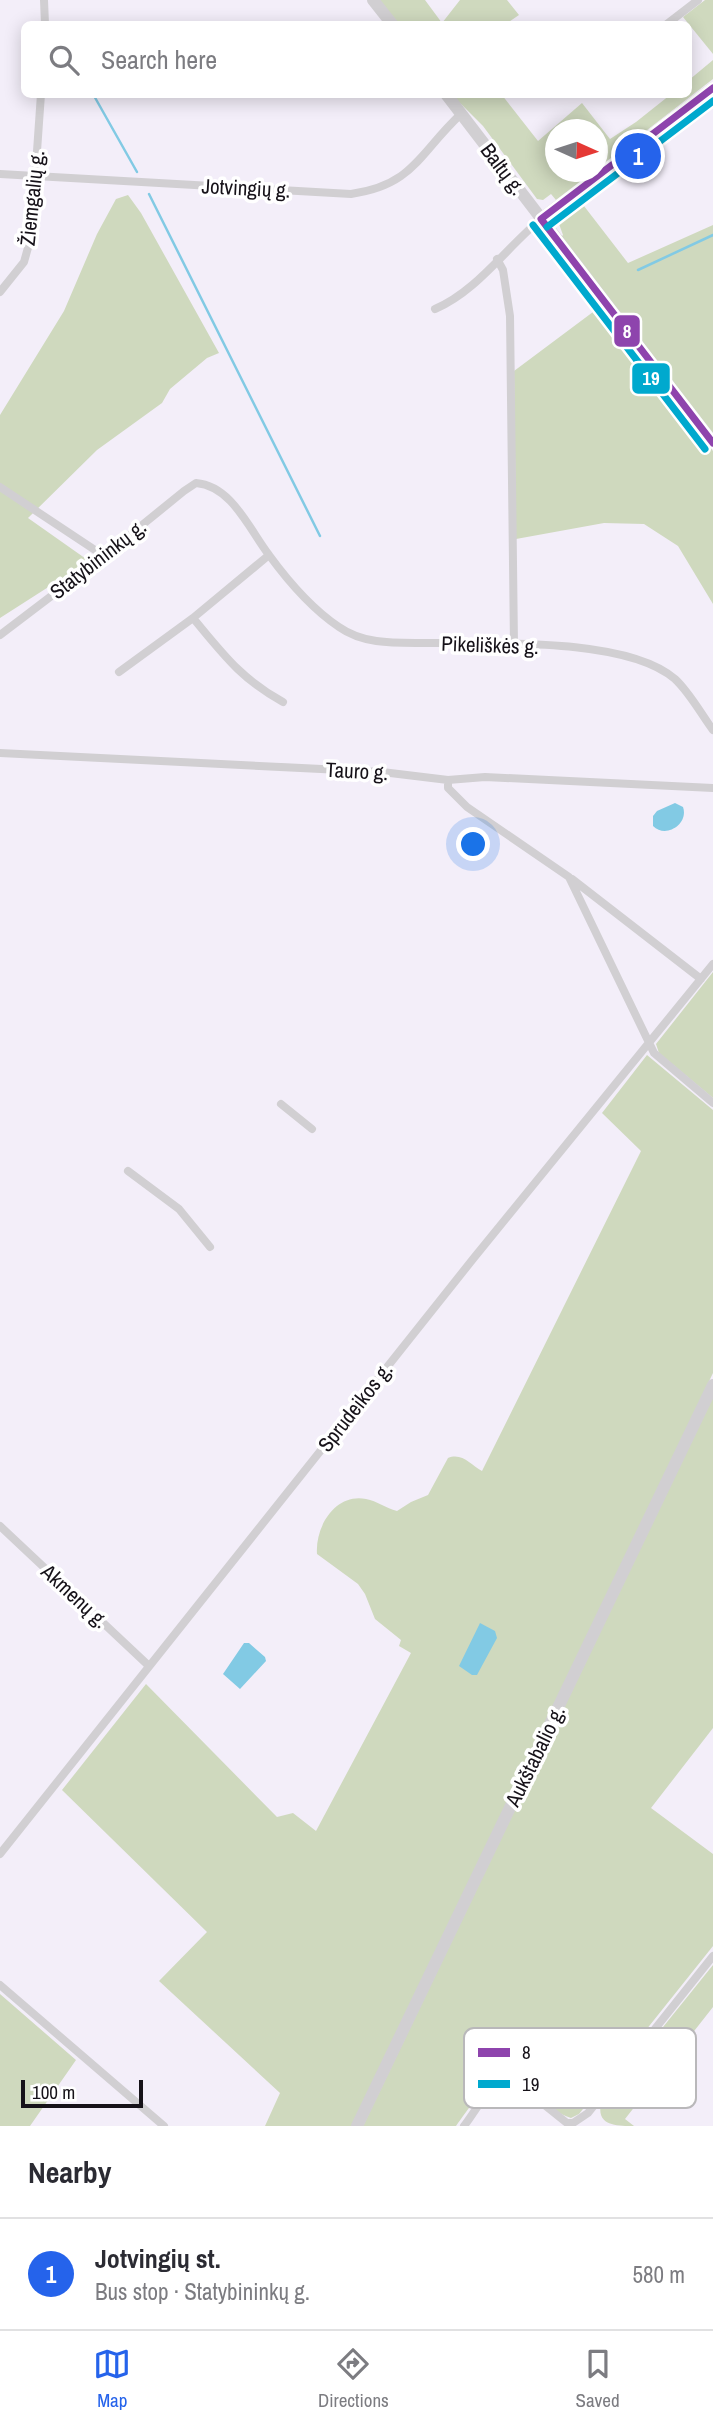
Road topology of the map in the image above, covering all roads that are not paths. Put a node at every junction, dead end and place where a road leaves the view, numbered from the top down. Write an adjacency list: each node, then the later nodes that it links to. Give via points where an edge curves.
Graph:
1 (44, 0): 4 (street)
2 (373, 0): 5 (main road)
3 (698, 0): 6 (street)
4 (45, 21)
5 (390, 21)
6 (671, 21)
7 (713, 88): 13 (main road)
8 (41, 98): 12 (street, Žiemgalių g.)
9 (449, 98): 10 (main road, Baltų g.)
10 (461, 114): 12 (street, Jotvingių g., via 416,166 387,186 351,194); 13 (main road, Baltų g.)
11 (0, 174): 12 (street, Jotvingių g.)
12 (36, 176): 15 (street, Žiemgalių g., via 28,251)
13 (541, 219): 14 (street); 17 (main road, Baltų g.)
14 (497, 259): 16 (street, via 478,281); 24 (street, via 510,316)
15 (0, 292)
16 (435, 309)
17 (713, 443)
18 (196, 483): 20 (street, Pikeliškės g., via 215,488 238,509); 21 (street, Statybininkų g.)
19 (0, 487): 21 (street)
20 (269, 555): 22 (street); 24 (street, Pikeliškės g., via 322,614 341,629 374,642)
21 (104, 556): 23 (street, Statybininkų g.)
22 (193, 618): 25 (street); 26 (street, via 237,671)
23 (0, 635)
24 (514, 645): 27 (street, Pikeliškės g., via 604,650 651,663 676,680)
25 (119, 672)
26 (283, 702)
27 (713, 730)
28 (0, 753): 29 (street, Tauro g., via 382,772)
29 (447, 780): 30 (street, Tauro g., via 485,777); 31 (street, via 461,802)
30 (713, 788)
31 (569, 877): 33 (street); 34 (street)
32 (713, 964): 33 (street, Sprudeikos g.)
33 (701, 979): 34 (street, Sprudeikos g.)
34 (649, 1042): 35 (street, via 654,1053); 42 (street, Sprudeikos g.)
35 (713, 1103)
36 (281, 1104): 37 (street)
37 (312, 1129)
38 (128, 1171): 39 (street, via 179,1209)
39 (210, 1247)
40 (713, 1385): 51 (main road, Aukštabalio g.)
41 (0, 1526): 42 (street, Akmenų g.)
42 (149, 1666): 43 (street, Sprudeikos g.)
43 (0, 1854)
44 (713, 1956): 46 (street)
45 (0, 1984): 50 (street)
46 (656, 2028)
47 (478, 2108): 52 (street)
48 (548, 2108): 49 (street, via 573,2123)
49 (592, 2108)
50 (164, 2126)
51 (357, 2126)
52 (464, 2126)

